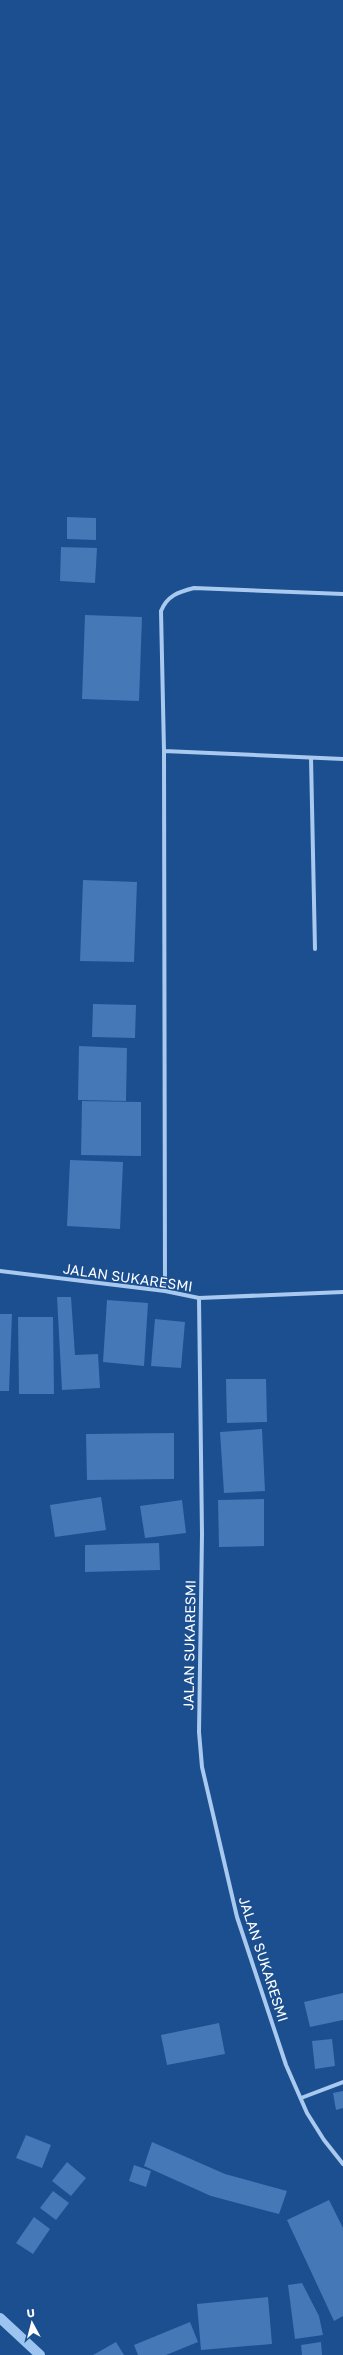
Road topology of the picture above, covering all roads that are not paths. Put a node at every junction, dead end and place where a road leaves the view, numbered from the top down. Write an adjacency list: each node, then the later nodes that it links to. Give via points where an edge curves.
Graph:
1 (343, 594): 2 (street, via 194,588 173,595 165,602 161,611)
2 (164, 751): 3 (street); 7 (street)
3 (311, 758): 4 (street); 5 (street)
4 (343, 759)
5 (315, 949)
6 (0, 1270): 7 (street, JALAN SUKARESMI)
7 (165, 1291): 9 (street, JALAN SUKARESMI)
8 (343, 1292): 9 (street)
9 (199, 1298): 11 (street, JALAN SUKARESMI, via 202,1526 199,1732 202,1767 237,1916 286,2065)
10 (343, 2082): 11 (street)
11 (301, 2098): 12 (street, JALAN SUKARESMI, via 324,2140)
12 (343, 2164)

